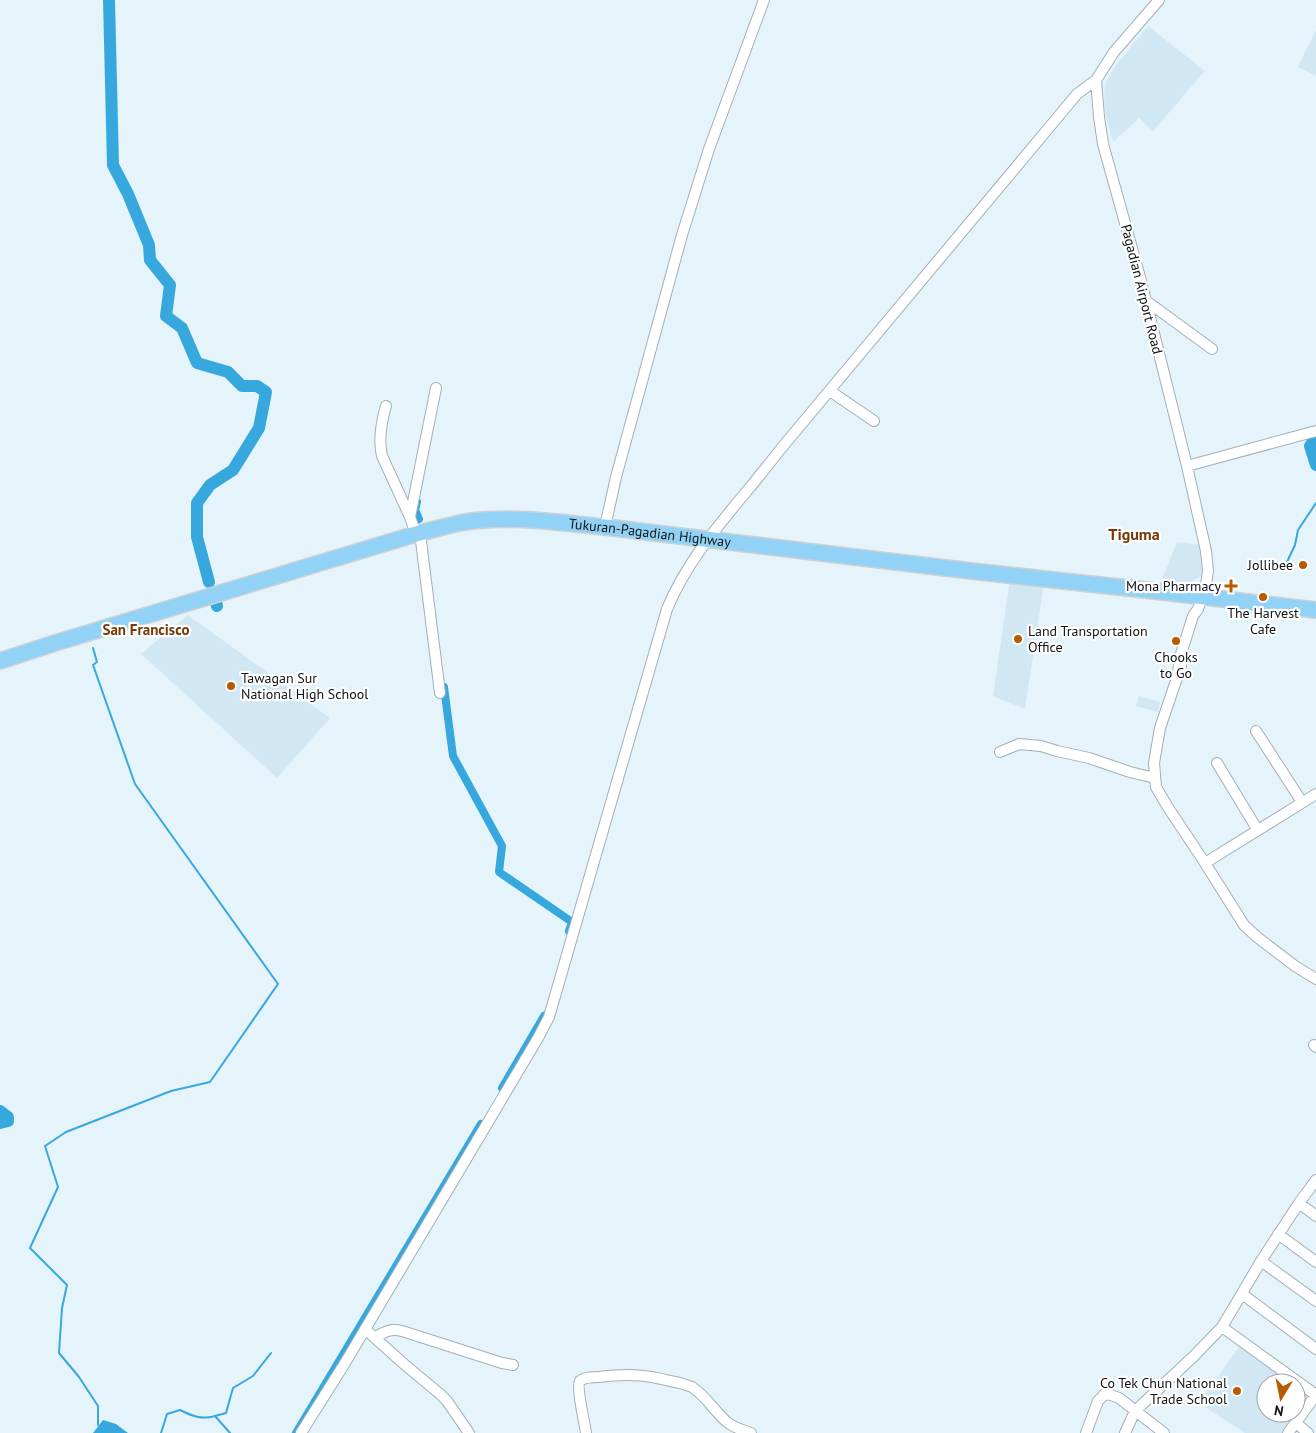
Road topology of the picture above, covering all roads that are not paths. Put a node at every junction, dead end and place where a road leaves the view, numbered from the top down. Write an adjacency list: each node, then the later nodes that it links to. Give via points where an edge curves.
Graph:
1 (764, 0): 13 (street, via 709,149 682,235)
2 (1159, 0): 3 (street, via 1114,52)
3 (1096, 80): 4 (street, Pagadian Airport Road, via 1103,144); 7 (street, via 1077,94)
4 (1145, 300): 5 (street); 11 (street, Pagadian Airport Road)
5 (1212, 349)
6 (436, 388): 12 (street)
7 (830, 391): 9 (street); 15 (street)
8 (386, 406): 12 (street, via 379,447)
9 (874, 422)
10 (1316, 431): 11 (street)
11 (1187, 466): 16 (street, Pagadian Airport Road, via 1208,565)
12 (410, 518): 14 (street)
13 (605, 528): 14 (highway, Tukuran-Pagadian Highway, via 503,520 465,522); 15 (highway, Tukuran-Pagadian Highway)
14 (418, 533): 18 (highway, Tukuran-Pagadian Highway); 19 (street)
15 (707, 539): 16 (highway, Tukuran-Pagadian Highway); 38 (street, via 686,570 668,609 549,1016)
16 (1200, 603): 17 (highway, Tukuran-Pagadian Highway); 23 (street, Pagadian Airport Road, via 1193,616 1160,728)
17 (1316, 610)
18 (0, 661)
19 (440, 693)
20 (1256, 731): 25 (street)
21 (1000, 752): 23 (street, via 1019,744 1041,746)
22 (1217, 763): 26 (street)
23 (1154, 778): 27 (street, via 1166,806)
24 (1316, 794): 25 (street)
25 (1302, 802): 26 (street)
26 (1257, 829): 27 (street)
27 (1205, 863): 28 (street, via 1244,925)
28 (1316, 979)
29 (1316, 1180): 30 (street)
30 (1299, 1203): 31 (street); 32 (street)
31 (1316, 1216)
32 (1278, 1234): 33 (street); 34 (street)
33 (1261, 1260): 35 (street); 36 (street)
34 (1316, 1262)
35 (1242, 1294): 37 (street); 40 (street)
36 (1316, 1301)
37 (1222, 1328): 42 (street); 44 (street)
38 (365, 1329): 39 (street); 46 (street)
39 (375, 1337): 41 (street, via 388,1330 402,1330); 47 (street, via 447,1401)
40 (1316, 1349)
41 (513, 1365)
42 (1316, 1395): 43 (street)
43 (1306, 1409)
44 (1135, 1411): 50 (street, via 1118,1398 1105,1394 1098,1401); 51 (street); 52 (street)
45 (1296, 1423): 53 (street); 54 (street)
46 (301, 1433)
47 (469, 1433)
48 (586, 1433): 49 (street, via 579,1382 594,1377 635,1374 690,1386 728,1423)
49 (751, 1433)
50 (1086, 1433)
51 (1125, 1433)
52 (1163, 1433)
53 (1288, 1433)
54 (1308, 1433)

